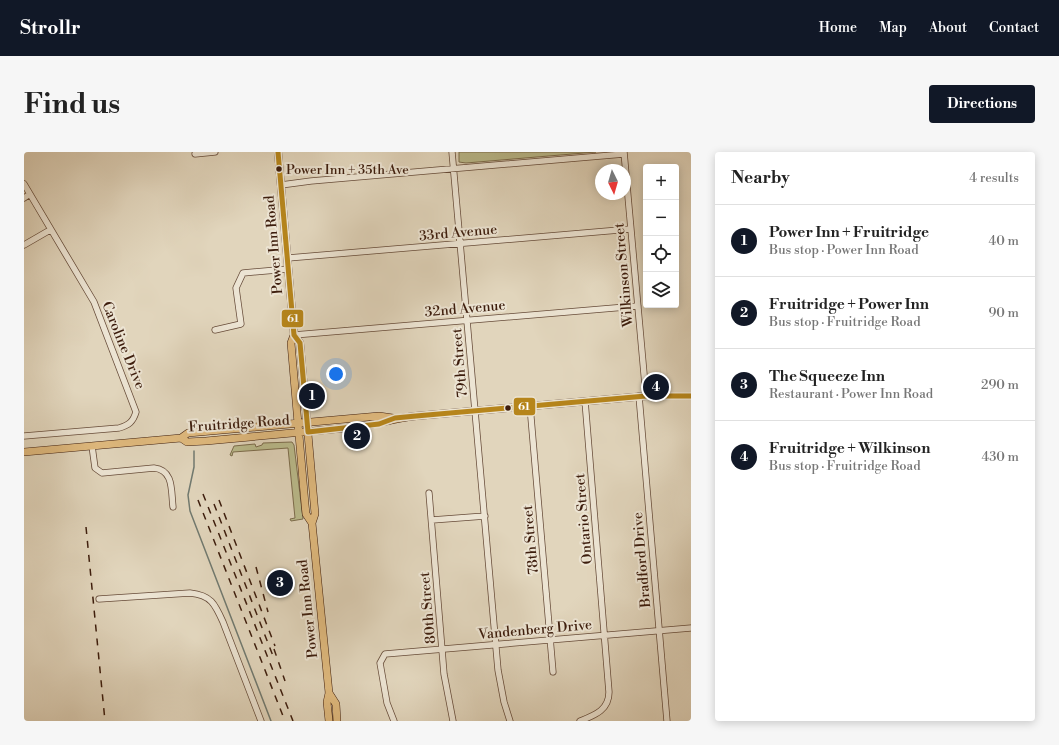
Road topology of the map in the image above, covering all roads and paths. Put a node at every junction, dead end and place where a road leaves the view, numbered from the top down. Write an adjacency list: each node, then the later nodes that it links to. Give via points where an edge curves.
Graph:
1 (215, 152): 5 (street)
2 (278, 152): 8 (main road, Power Inn Road)
3 (452, 152): 6 (street, 79th Street)
4 (624, 153): 6 (street); 11 (street, Wilkinson Street)
5 (195, 154)
6 (454, 169): 8 (street); 13 (street, 79th Street)
7 (24, 184): 9 (street, Caroline Drive)
8 (281, 185): 15 (main road, Power Inn Road)
9 (30, 194): 10 (street); 12 (street, Caroline Drive)
10 (24, 198)
11 (631, 229): 13 (street, 33rd Avenue); 17 (street, Wilkinson Street)
12 (50, 230): 14 (street); 33 (street, Caroline Drive, via 94,302 136,412 134,420 128,426 119,428)
13 (460, 244): 15 (street, 33rd Avenue); 18 (street, 79th Street)
14 (24, 245)
15 (288, 258): 16 (main road, Power Inn Road)
16 (288, 269): 19 (street, via 244,273 236,288 241,324); 20 (main road, Power Inn Road)
17 (638, 306): 18 (street, 32nd Avenue); 23 (street, Wilkinson Street)
18 (467, 320): 20 (street, 32nd Avenue); 27 (street, 79th Street)
19 (215, 330)
20 (294, 335): 29 (main road, Power Inn Road, via 300,343); 30 (main road, Power Inn Road, via 290,344)
21 (691, 390): 22 (main road, Fruitridge Road)
22 (678, 395): 23 (main road, Fruitridge Road); 24 (main road, Fruitridge Road)
23 (643, 396): 25 (main road, Fruitridge Road); 44 (street, Bradford Drive)
24 (691, 396)
25 (585, 401): 26 (main road, Fruitridge Road); 45 (street, Ontario Street)
26 (530, 406): 27 (main road, Fruitridge Road); 46 (street, 78th Street)
27 (476, 411): 28 (main road, Fruitridge Road); 39 (street, 79th Street)
28 (395, 418): 29 (main road, Fruitridge Road, via 378,416); 32 (main road, Fruitridge Road, via 365,426)
29 (308, 423): 30 (main road, Fruitridge Road); 32 (main road, Power Inn Road)
30 (297, 424): 31 (main road, Power Inn Road); 34 (main road, Fruitridge Road, via 188,433)
31 (298, 432): 32 (main road, Fruitridge Road); 34 (main road, Fruitridge Road, via 187,442); 41 (main road, Power Inn Road, via 306,514)
32 (308, 432): 41 (main road, Power Inn Road, via 315,514)
33 (24, 436)
34 (181, 438): 35 (main road, Fruitridge Road)
35 (92, 446): 36 (main road, Fruitridge Road); 38 (street, via 95,468 102,472 154,468 166,472)
36 (24, 452)
37 (429, 493): 40 (street, 80th Street)
38 (173, 507)
39 (485, 516): 40 (street); 47 (street, 79th Street)
40 (432, 520): 48 (street, 80th Street)
41 (312, 523): 50 (main road, Power Inn Road)
42 (99, 599): 51 (street, via 190,593 200,594 209,599 216,606 223,622)
43 (691, 628): 44 (street, Vandenberg Drive)
44 (659, 630): 45 (street, Vandenberg Drive); 58 (street, Bradford Drive)
45 (604, 635): 46 (street, Vandenberg Drive); 57 (street, Ontario Street, via 608,701 600,712)
46 (551, 640): 47 (street, Vandenberg Drive); 49 (street, 78th Street)
47 (496, 644): 48 (street, Vandenberg Drive); 56 (street, 79th Street, via 500,686)
48 (442, 649): 54 (street, Vandenberg Drive, via 389,653 382,656 380,663 384,688); 55 (street, 80th Street)
49 (553, 672)
50 (330, 693): 52 (main road, Power Inn Road, via 327,702); 53 (main road, Power Inn Road, via 336,704)
51 (260, 721)
52 (329, 721)
53 (337, 721)
54 (394, 721)
55 (453, 721)
56 (510, 721)
57 (580, 721)
58 (667, 721)

